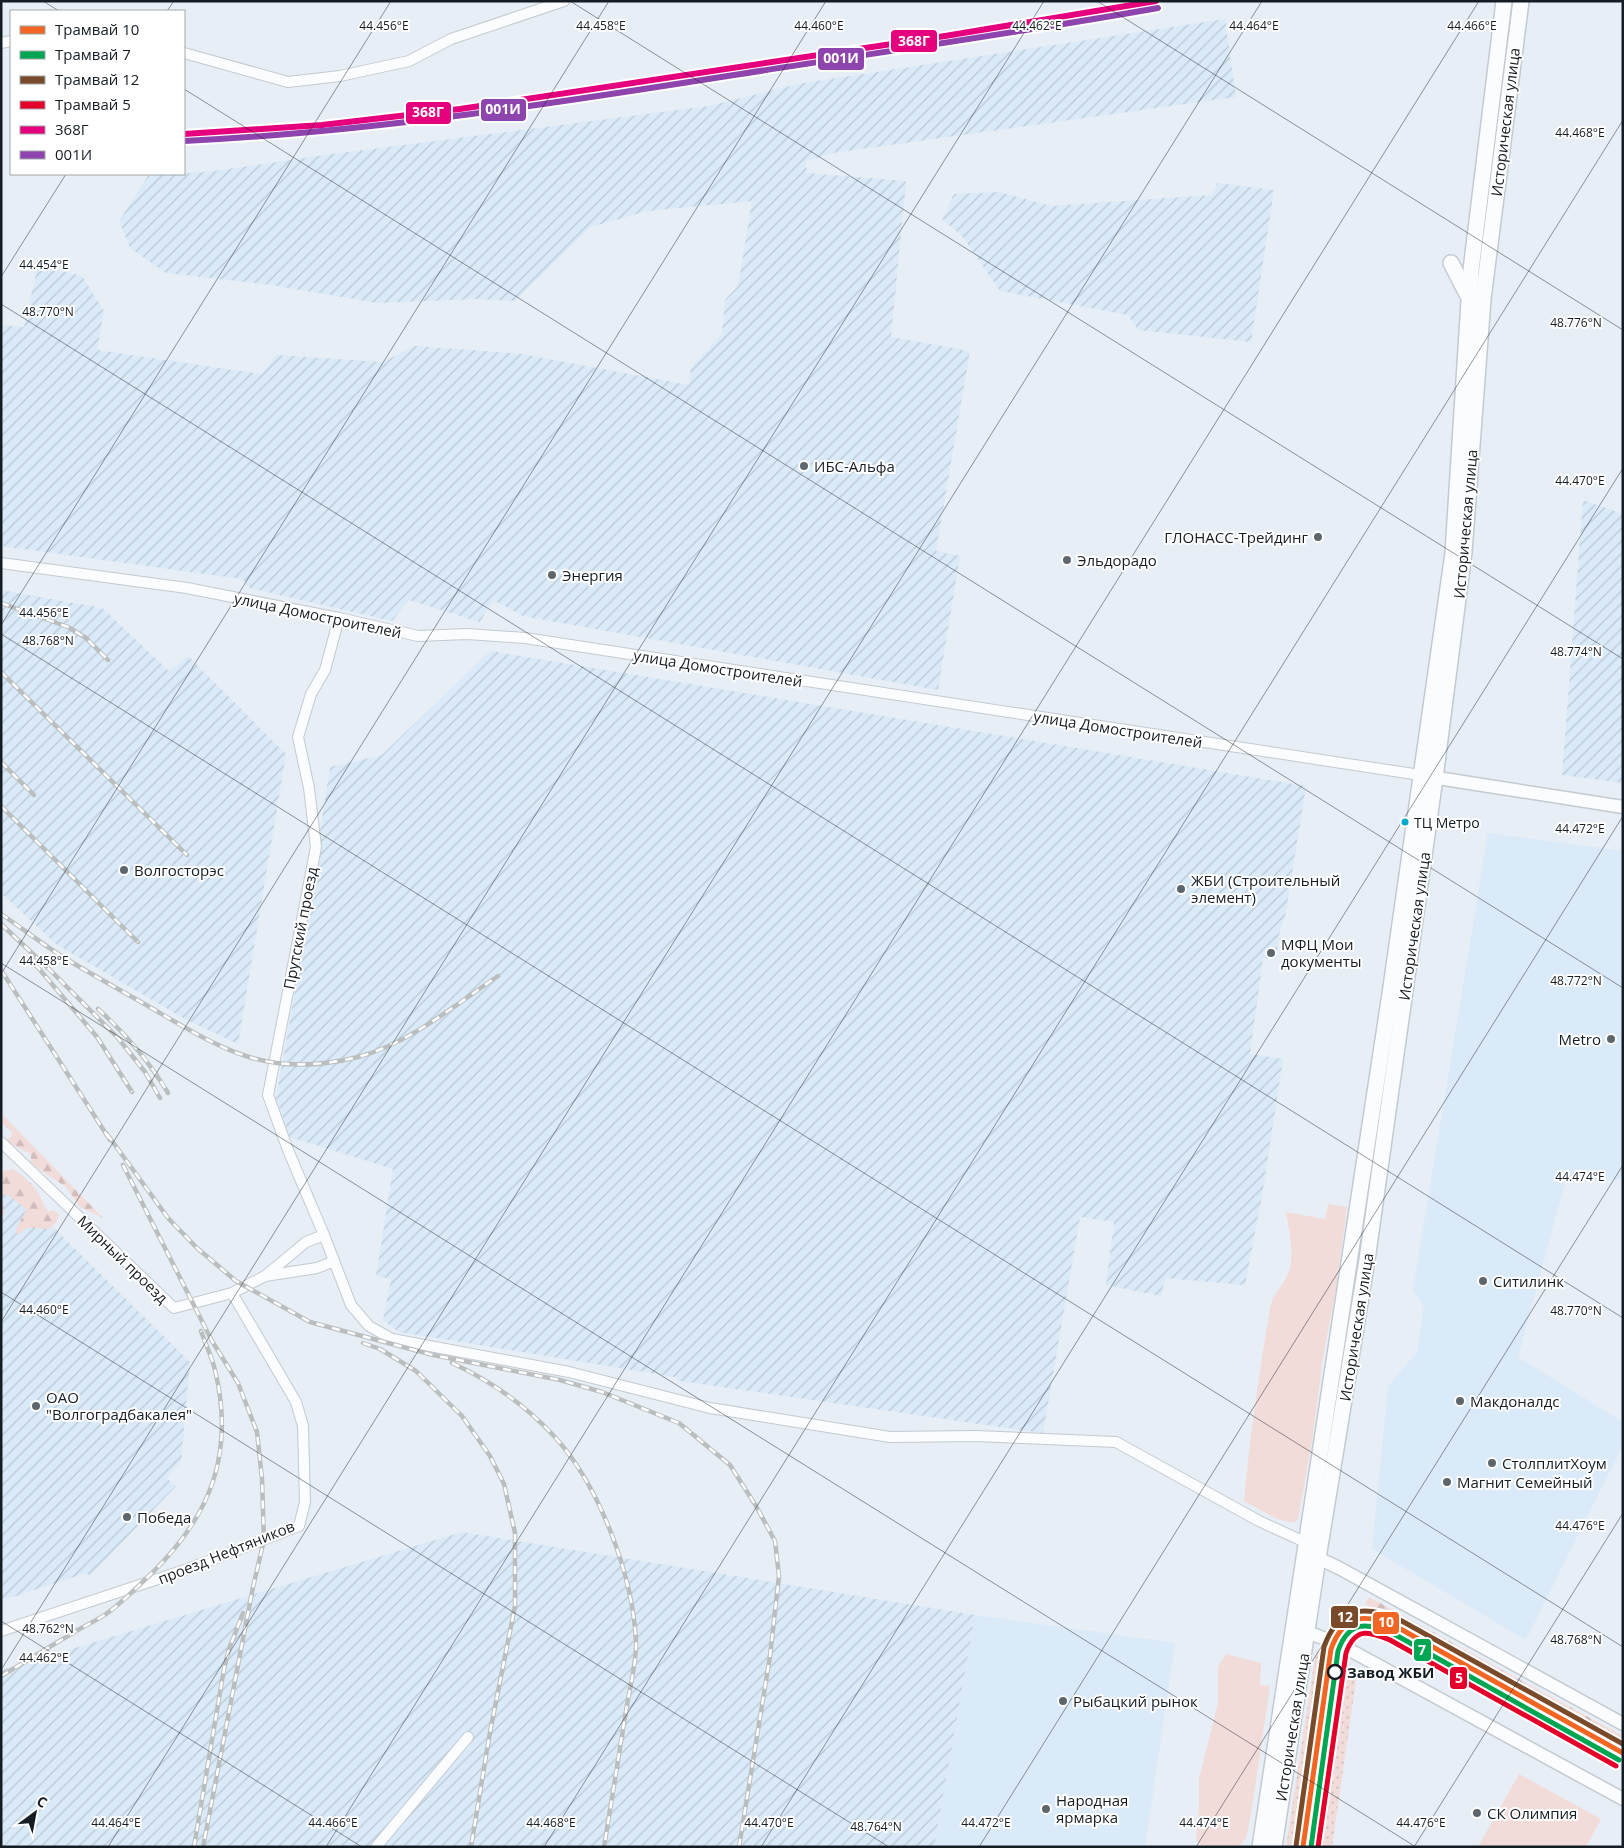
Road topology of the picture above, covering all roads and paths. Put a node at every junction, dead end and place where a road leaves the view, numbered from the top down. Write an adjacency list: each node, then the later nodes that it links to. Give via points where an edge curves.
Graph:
1 (564, 1): 4 (street, via 451,39 409,61 340,76 288,82)
2 (1504, 1): 7 (highway, Историческая улица, via 1468,297 1453,553)
3 (1521, 1): 7 (highway, Историческая улица, via 1483,299 1464,552)
4 (185, 53)
5 (1, 563): 6 (street, улица Домостроителей, via 186,588)
6 (338, 618): 7 (street, улица Домостроителей, via 418,636 467,634 525,638); 10 (street, Прутский проезд, via 325,670 311,694 298,737 309,788 316,847 268,1095)
7 (1428, 777): 8 (main road); 14 (highway, Историческая улица, via 1390,994)
8 (1623, 807)
9 (1, 1142): 13 (street, Мирный проезд, via 174,1308)
10 (324, 1235): 11 (street, Прутский проезд); 12 (street, via 306,1242)
11 (334, 1262): 12 (street); 14 (street, Прутский проезд, via 351,1304 369,1326 392,1339 569,1372 710,1408 890,1437 975,1436 1116,1442)
12 (265, 1276): 13 (street, Мирный проезд)
13 (232, 1293): 16 (street, проезд Нефтяников, via 296,1402 303,1426 306,1502 299,1526 185,1570)
14 (1310, 1552): 15 (highway, Историческая улица); 17 (main road)
15 (1300, 1630): 19 (main road, via 1337,1643); 21 (highway, Историческая улица); 22 (highway, Историческая улица)
16 (1, 1631)
17 (1623, 1724)
18 (468, 1737): 20 (street)
19 (1623, 1799)
20 (376, 1847)
21 (1260, 1847)
22 (1274, 1847)

